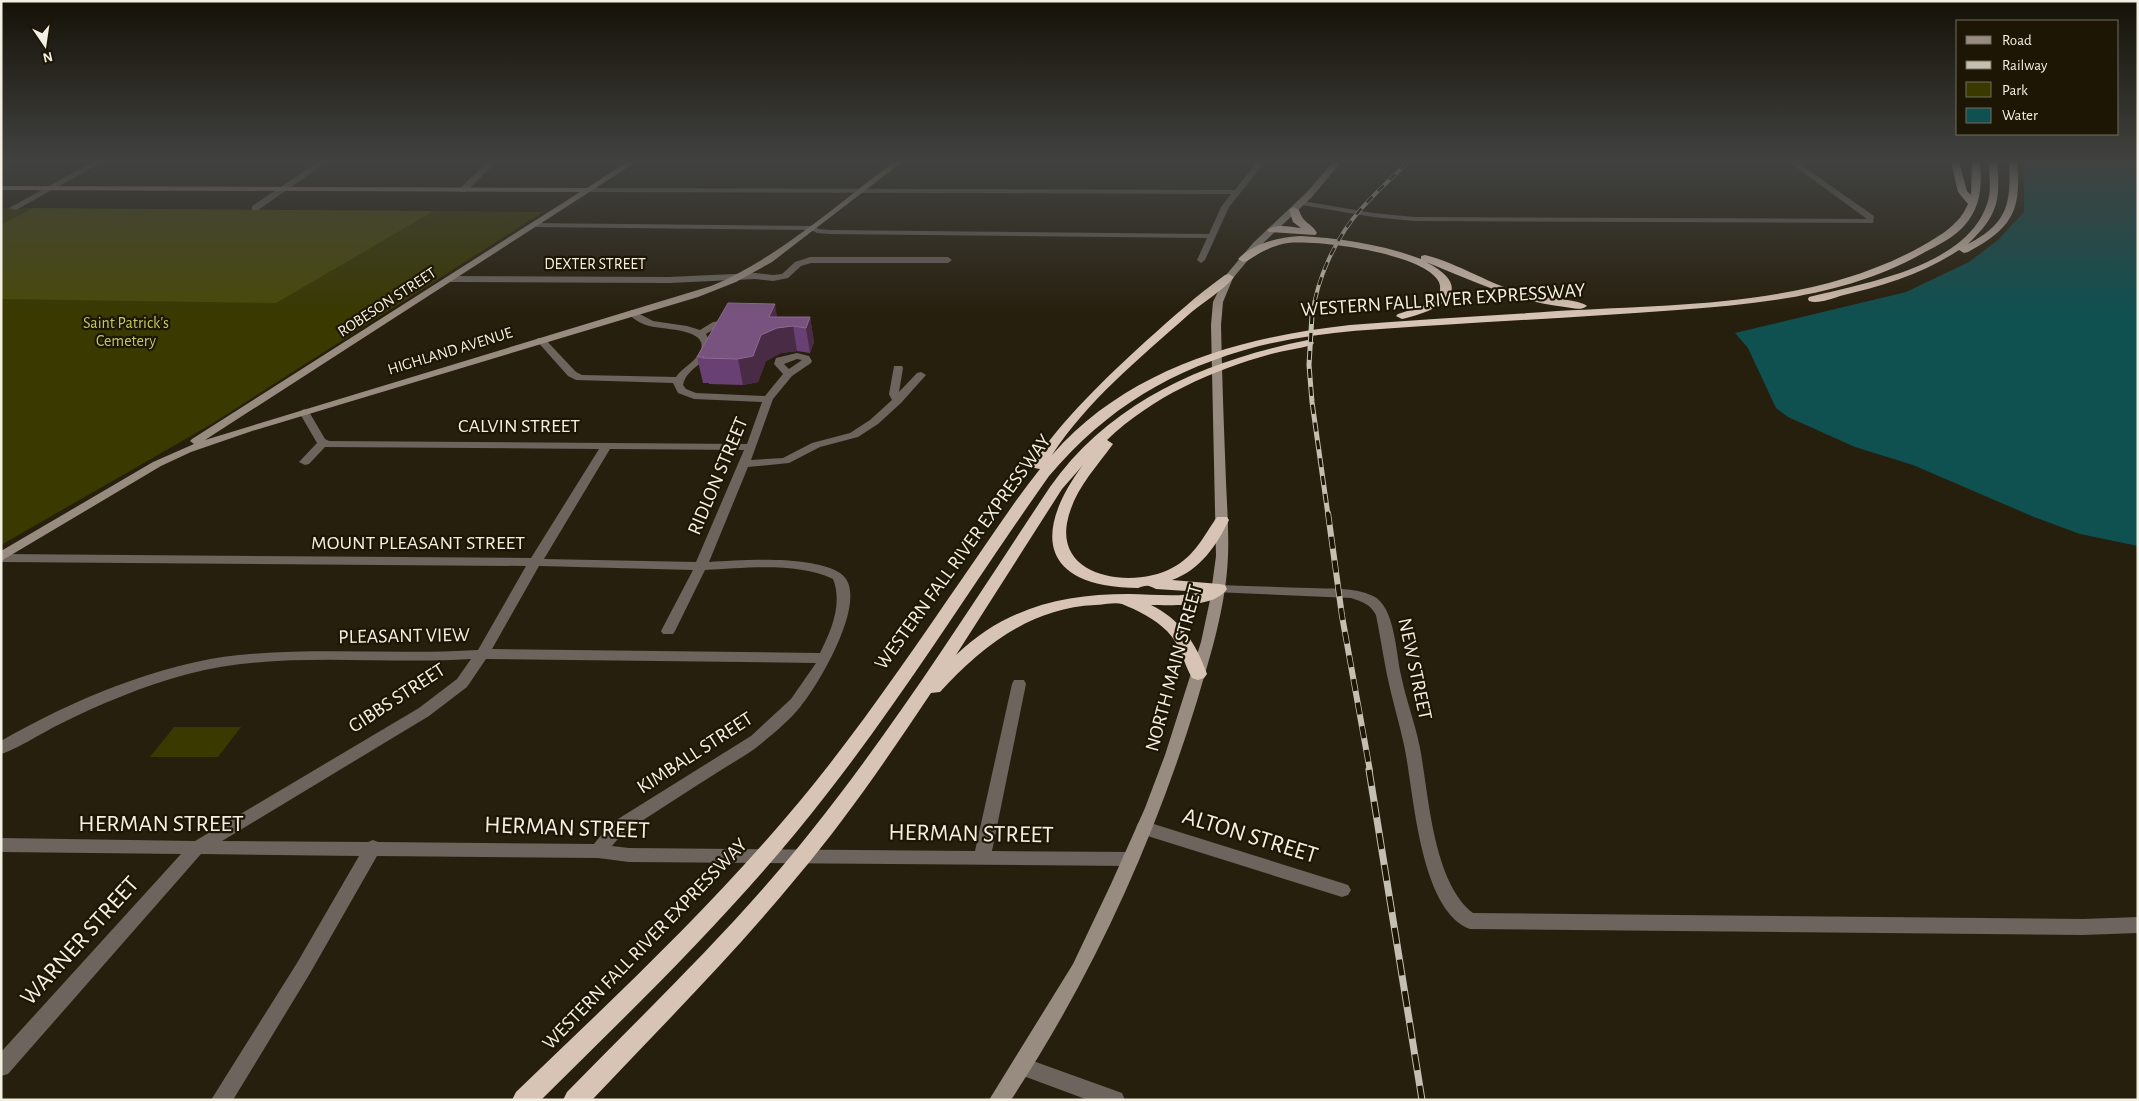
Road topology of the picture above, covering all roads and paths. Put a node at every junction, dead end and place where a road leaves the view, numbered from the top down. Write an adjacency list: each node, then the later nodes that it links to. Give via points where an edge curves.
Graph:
1 (552, 213): 11 (main road, ROBESON STREET)
2 (832, 213): 12 (main road, HIGHLAND AVENUE)
3 (1221, 213): 14 (street)
4 (1290, 213): 13 (main road, NORTH MAIN STREET)
5 (1295, 213): 15 (highway, via 1302,226)
6 (1364, 213): 7 (street, via 1446,220 1870,221 1871,218)
7 (1864, 213)
8 (1968, 213): 24 (highway, WESTERN FALL RIVER EXPRESSWAY, via 1962,223 1923,250 1860,277 1785,294)
9 (1988, 213): 20 (highway, WESTERN FALL RIVER EXPRESSWAY, via 1973,234 1955,248)
10 (2010, 213): 20 (highway, via 2003,224 1972,246)
11 (534, 225): 12 (street); 23 (main road, ROBESON STREET)
12 (813, 228): 14 (street, via 830,232); 21 (main road, HIGHLAND AVENUE, via 770,260)
13 (1272, 230): 15 (highway, via 1290,229); 17 (main road, NORTH MAIN STREET)
14 (1211, 236): 19 (street)
15 (1329, 238): 16 (highway); 17 (highway, via 1284,241 1264,247)
16 (1351, 243): 24 (highway, via 1420,257 1501,290 1541,301 1596,307); 27 (highway, via 1424,265 1443,280 1445,295 1436,306 1421,313)
17 (1243, 259): 22 (main road, NORTH MAIN STREET)
18 (948, 260): 21 (street, DEXTER STREET, via 810,260 798,264 785,276)
19 (1201, 260)
20 (1914, 270): 27 (highway, WESTERN FALL RIVER EXPRESSWAY, via 1830,295 1755,308 1374,335)
21 (738, 277): 23 (street, DEXTER STREET, via 669,280); 25 (main road, HIGHLAND AVENUE)
22 (1229, 277): 45 (highway, via 1199,299 1131,360 1078,414 1037,467); 46 (main road, NORTH MAIN STREET, via 1218,302 1216,331)
23 (451, 279): 43 (main road, ROBESON STREET)
24 (1690, 306): 27 (highway, WESTERN FALL RIVER EXPRESSWAY)
25 (632, 313): 28 (street, via 652,324 690,329); 30 (main road, HIGHLAND AVENUE)
26 (745, 321): 28 (street, via 716,324)
27 (1323, 333): 29 (highway, WESTERN FALL RIVER EXPRESSWAY)
28 (700, 334): 34 (street, via 706,349)
29 (1298, 336): 37 (highway, WESTERN FALL RIVER EXPRESSWAY, via 1204,372); 45 (highway, WESTERN FALL RIVER EXPRESSWAY, via 1208,358 1170,373 1110,408 1054,460)
30 (541, 340): 34 (street, via 572,374 580,378); 38 (main road, HIGHLAND AVENUE)
31 (898, 368): 36 (street, via 894,394)
32 (788, 374): 35 (street)
33 (921, 375): 36 (street)
34 (679, 380): 35 (street, via 682,391 694,396)
35 (768, 399): 41 (street, RIDLON STREET)
36 (897, 401): 44 (street, via 874,422 854,434 816,445 785,461)
37 (1134, 410): 51 (highway, via 1077,483 1059,533 1062,551 1075,566 1096,578); 60 (highway, WESTERN FALL RIVER EXPRESSWAY, via 1098,440 1062,480)
38 (304, 412): 39 (street); 43 (main road, HIGHLAND AVENUE, via 216,440)
39 (323, 443): 40 (street, CALVIN STREET); 42 (street)
40 (607, 446): 41 (street, CALVIN STREET); 48 (street, GIBBS STREET)
41 (750, 447): 44 (street, RIDLON STREET)
42 (305, 462)
43 (158, 464): 47 (main road, HIGHLAND AVENUE)
44 (743, 464): 49 (street, RIDLON STREET)
45 (1010, 520): 73 (highway, WESTERN FALL RIVER EXPRESSWAY, via 855,745 800,814 689,939)
46 (1222, 520): 51 (highway, via 1204,549 1187,566 1162,579); 52 (main road, NORTH MAIN STREET)
47 (1, 558): 48 (street, MOUNT PLEASANT STREET)
48 (536, 562): 49 (street, MOUNT PLEASANT STREET); 55 (street, GIBBS STREET)
49 (701, 566): 50 (street, MOUNT PLEASANT STREET, via 798,566 824,570); 54 (street, RIDLON STREET)
50 (833, 575): 56 (street, KIMBALL STREET, via 838,577 843,589 843,606 837,632)
51 (1131, 584): 52 (highway)
52 (1219, 589): 53 (highway, via 1193,599); 57 (main road, NORTH MAIN STREET); 69 (street, NEW STREET, via 1352,594 1376,604 1383,615 1412,746 1431,856 1442,887 1456,910 1470,921)
53 (1103, 599): 57 (highway, via 1144,608 1167,621 1186,642); 60 (highway, via 1044,608 994,631 952,667)
54 (668, 631)
55 (482, 654): 56 (street, PLEASANT VIEW); 59 (street, PLEASANT VIEW, via 442,658 287,657 208,664 107,696); 64 (street, GIBBS STREET, via 462,683 424,712)
56 (824, 658): 65 (street, KIMBALL STREET, via 796,702 756,740 616,829)
57 (1198, 674): 61 (main road, NORTH MAIN STREET, via 1173,755)
58 (1019, 684): 66 (street)
59 (1, 748)
60 (884, 748): 74 (highway, WESTERN FALL RIVER EXPRESSWAY, via 829,823 774,889)
61 (1144, 828): 67 (main road, NORTH MAIN STREET); 68 (street, ALTON STREET)
62 (1, 846): 64 (street, HERMAN STREET)
63 (373, 847): 64 (street, HERMAN STREET); 65 (street, HERMAN STREET); 72 (street, via 303,969)
64 (197, 848): 71 (street, WARNER STREET)
65 (598, 851): 66 (street, HERMAN STREET, via 629,855)
66 (982, 858): 67 (street, HERMAN STREET)
67 (1131, 859): 70 (main road, NORTH MAIN STREET, via 1078,970)
68 (1342, 890)
69 (2138, 925)
70 (1022, 1066): 75 (main road, NORTH MAIN STREET); 76 (street)
71 (1, 1067)
72 (221, 1100)
73 (524, 1100)
74 (575, 1100)
75 (999, 1100)
76 (1115, 1100)

